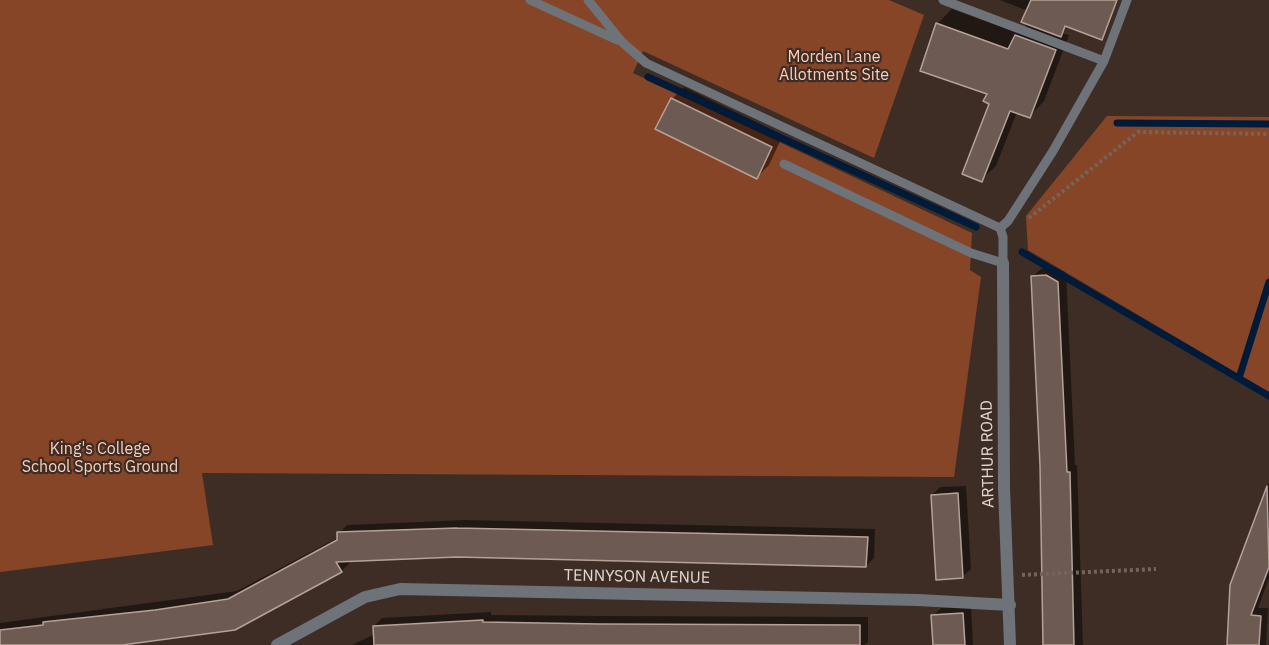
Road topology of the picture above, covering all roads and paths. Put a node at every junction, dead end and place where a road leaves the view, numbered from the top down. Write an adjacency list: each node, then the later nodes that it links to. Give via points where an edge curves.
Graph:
1 (530, 0): 5 (lane)
2 (588, 0): 5 (lane)
3 (943, 0): 6 (lane)
4 (1127, 0): 6 (lane)
5 (622, 42): 9 (lane, via 646,63)
6 (1104, 61): 9 (lane)
7 (1269, 135): 9 (path, via 1138,132)
8 (784, 164): 10 (lane, via 971,253)
9 (1002, 232): 10 (lane)
10 (1003, 263): 12 (street, ARTHUR ROAD)
11 (1156, 569): 12 (path)
12 (1008, 575): 13 (street, ARTHUR ROAD)
13 (1010, 605): 14 (street, TENNYSON AVENUE, via 400,589 365,597); 15 (street, ARTHUR ROAD)
14 (277, 645)
15 (1010, 645)

